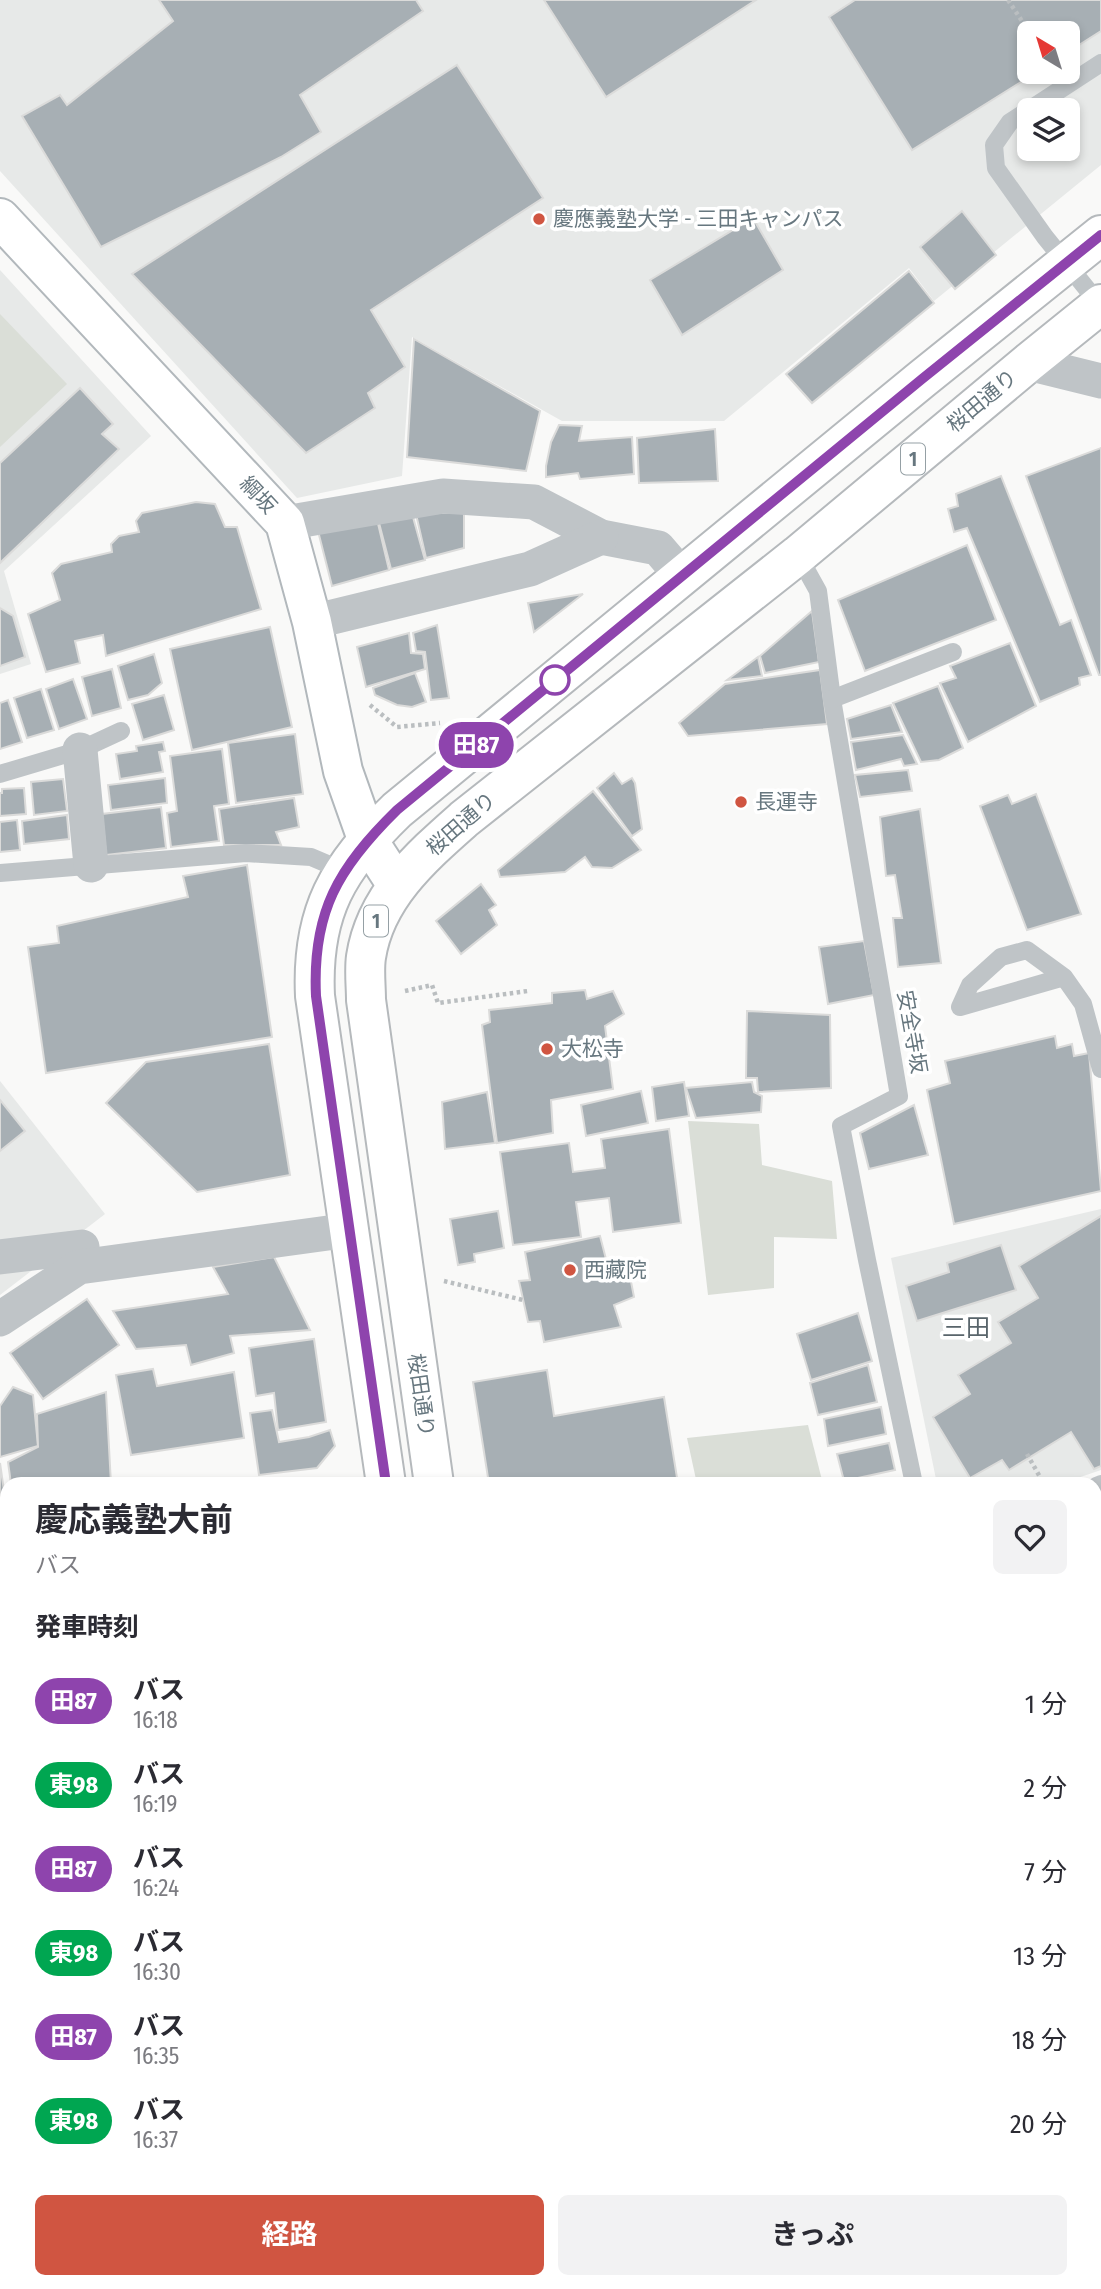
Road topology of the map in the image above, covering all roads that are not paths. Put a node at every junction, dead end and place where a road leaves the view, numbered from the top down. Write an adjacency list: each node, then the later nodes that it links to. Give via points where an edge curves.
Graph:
1 (1101, 63): 2 (lane)
2 (1047, 98)
3 (1017, 118): 6 (lane, via 994,145 996,168)
4 (0, 218): 10 (main road, 綱坂)
5 (1101, 235): 6 (main road)
6 (1066, 263): 7 (lane); 13 (main road)
7 (1100, 305): 8 (main road, 桜田通り / 1)
8 (1028, 363): 9 (street); 12 (main road, 桜田通り / 1)
9 (1101, 381)
10 (285, 523): 11 (street, via 443,496 534,502); 14 (main road, 綱坂)
11 (601, 537): 13 (street, via 658,548); 14 (street, via 530,569)
12 (798, 555): 16 (lane, 安全寺坂, via 818,592); 24 (main road, 桜田通り / 1, via 464,818)
13 (682, 576): 20 (main road)
14 (312, 622): 20 (main road, 綱坂, via 343,771)
15 (953, 652): 16 (lane)
16 (832, 699): 33 (lane, 安全寺坂, via 900,1096 841,1126)
17 (121, 731): 18 (lane)
18 (80, 750): 19 (lane); 21 (street)
19 (0, 774)
20 (367, 839): 22 (main road); 24 (main road, 綱坂)
21 (91, 865): 22 (lane, via 246,853 311,857); 23 (lane)
22 (344, 871): 27 (main road, via 327,903 314,966)
23 (0, 873)
24 (397, 885): 32 (main road, 桜田通り / 1, via 369,940 366,1000)
25 (1065, 977): 25 (lane, via 1027,950 1001,957 970,985 960,1007); 26 (lane, via 1083,1004)
26 (1101, 1069)
27 (350, 1230): 30 (street, via 79,1266); 31 (main road)
28 (82, 1247): 29 (street)
29 (0, 1257)
30 (0, 1318)
31 (381, 1477)
32 (432, 1477)
33 (913, 1477)

